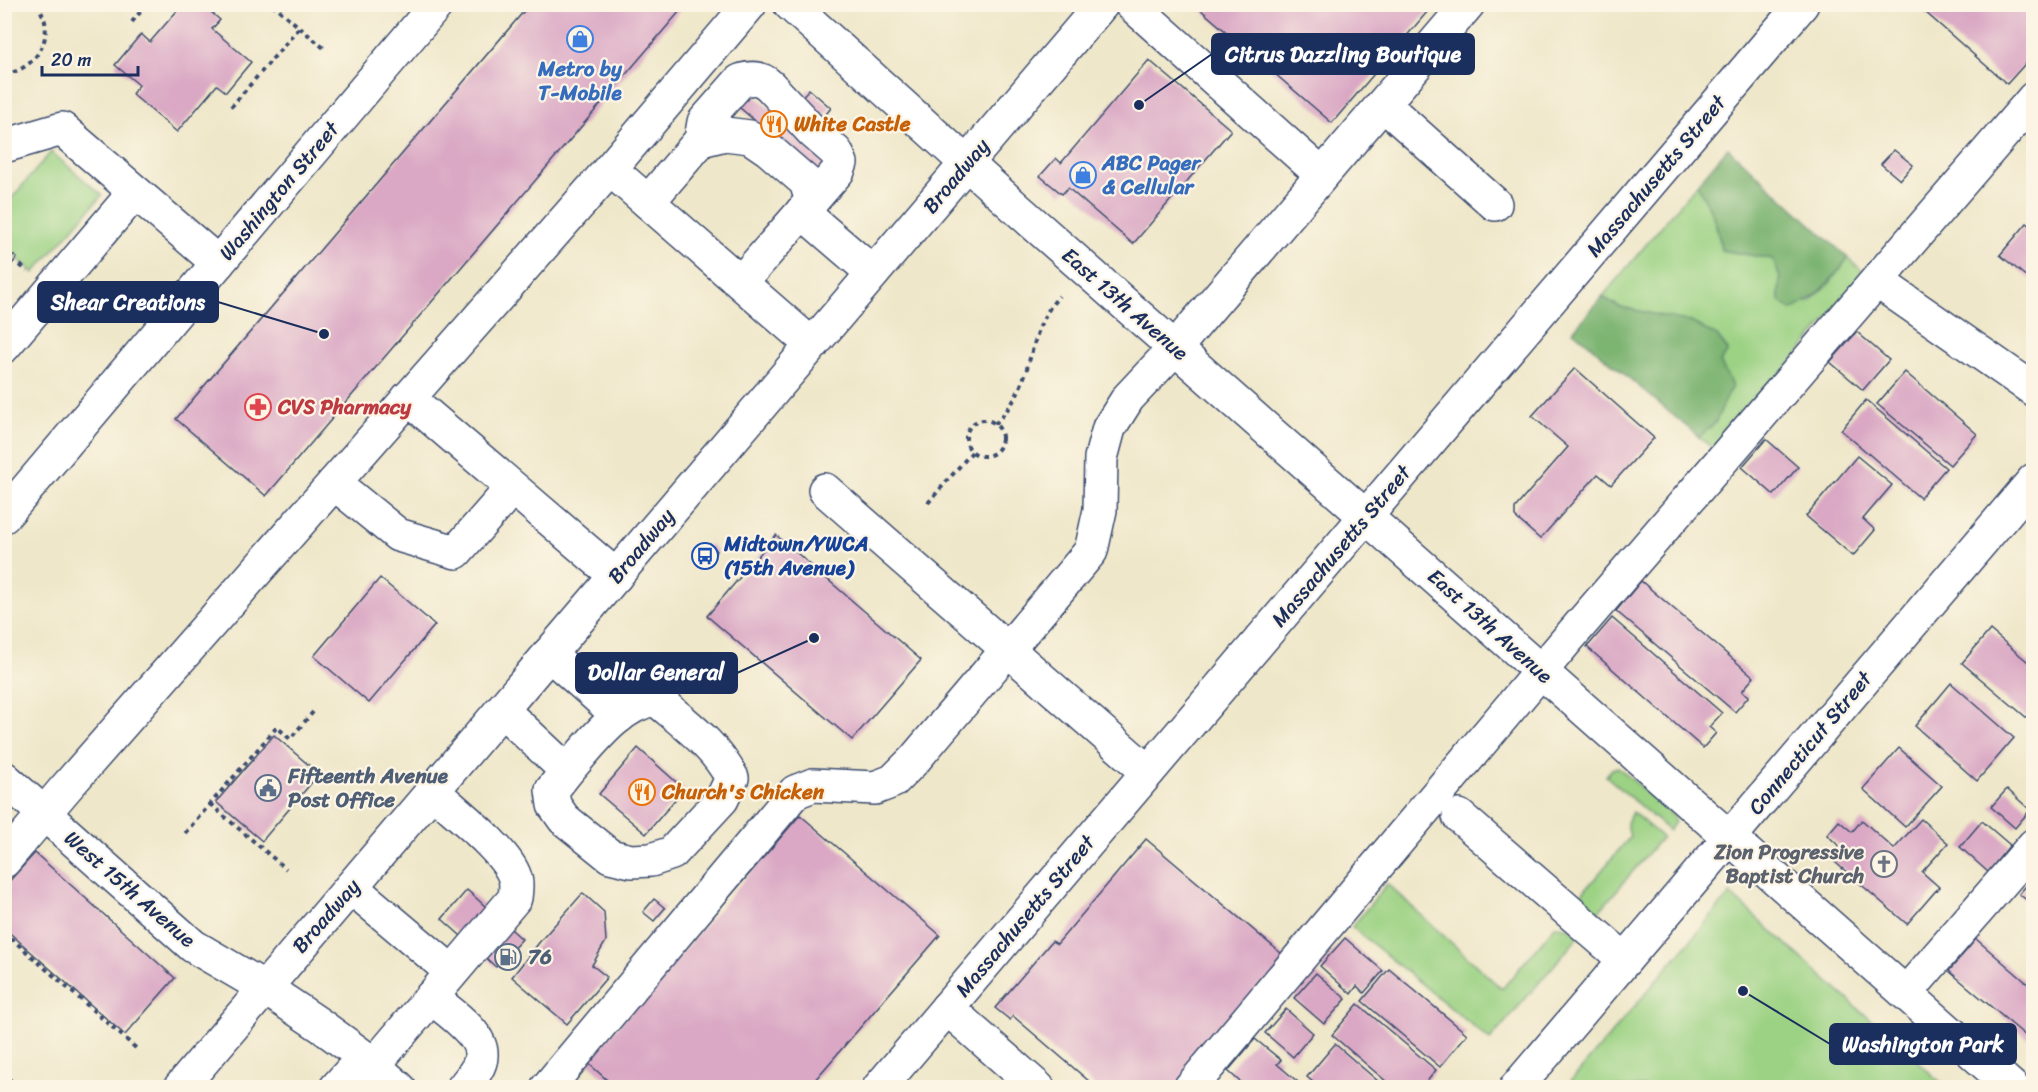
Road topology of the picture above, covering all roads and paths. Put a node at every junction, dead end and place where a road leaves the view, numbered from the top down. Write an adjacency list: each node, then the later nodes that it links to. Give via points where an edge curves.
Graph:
1 (37, 4): 14 (path, via 46,24 42,46 30,63)
2 (147, 4): 11 (path)
3 (273, 4): 12 (path)
4 (437, 4): 27 (street, Washington Street)
5 (750, 4): 21 (street)
6 (790, 4): 20 (street, East 13th Avenue)
7 (1102, 4): 20 (street, Broadway)
8 (1131, 4): 22 (street)
9 (1468, 4): 16 (street)
10 (1802, 4): 45 (street, Massachusetts Street)
11 (132, 22)
12 (299, 28): 13 (path); 17 (path)
13 (325, 49)
14 (4, 74)
15 (2034, 98): 29 (street)
16 (1383, 104): 22 (street); 25 (street)
17 (231, 107)
18 (701, 140): 24 (street); 26 (street, via 725,134 750,137 806,183); 26 (street, via 704,122 740,81 764,80 840,158 838,171)
19 (4, 146): 23 (street, via 62,129)
20 (967, 163): 28 (street, Broadway); 34 (street, East 13th Avenue)
21 (610, 169): 24 (street); 36 (street)
22 (1322, 176): 34 (street)
23 (135, 192): 27 (street); 33 (street)
24 (648, 202): 30 (street)
25 (1495, 204)
26 (807, 207): 28 (street); 30 (street)
27 (218, 263): 44 (street, Washington Street)
28 (873, 273): 32 (street, Broadway)
29 (1877, 280): 35 (street); 49 (street)
30 (741, 282): 32 (street)
31 (1059, 296): 37 (path, via 1041,322 1018,393)
32 (812, 345): 46 (street, Broadway)
33 (4, 346)
34 (1175, 348): 45 (street, East 13th Avenue); 47 (street, via 1128,399 1109,428 1101,458 1100,510 1091,551)
35 (2034, 390)
36 (408, 399): 40 (street); 41 (street)
37 (996, 424): 38 (path, via 985,420 970,427 966,438); 38 (path, via 1002,440 998,450 987,456)
38 (972, 452): 43 (path)
39 (2034, 480): 61 (street, Connecticut Street)
40 (334, 483): 41 (street, via 398,535 456,552); 58 (street)
41 (512, 488): 46 (street)
42 (825, 490): 47 (street)
43 (928, 503)
44 (4, 516)
45 (1366, 516): 49 (street, East 13th Avenue); 54 (street, Massachusetts Street)
46 (616, 576): 48 (street, Broadway)
47 (1007, 649): 54 (street); 79 (street, via 893,781 875,788 813,785 795,792)
48 (549, 654): 50 (street, Broadway); 52 (street)
49 (1540, 671): 61 (street, East 13th Avenue); 82 (street)
50 (502, 710): 53 (street); 56 (street, Broadway)
51 (313, 712): 57 (path, via 290,739 277,727)
52 (619, 716): 53 (street); 53 (street, via 644,701 656,699 715,751 732,778 722,799 672,853 631,861 610,856 564,819 554,805 552,789)
53 (567, 771)
54 (1148, 772): 72 (street, Massachusetts Street)
55 (4, 778): 58 (street, West 15th Avenue)
56 (433, 791): 65 (street, Broadway); 68 (street, via 498,851 514,873 517,885 515,898)
57 (210, 804): 60 (path); 64 (path)
58 (44, 813): 63 (street); 69 (street, West 15th Avenue, via 193,946)
59 (1459, 816): 67 (street)
60 (185, 833)
61 (1729, 837): 67 (street, Connecticut Street); 70 (street, East 13th Avenue)
62 (2034, 845): 70 (street)
63 (4, 861)
64 (286, 869)
65 (351, 886): 68 (street); 69 (street, Broadway)
66 (4, 932): 73 (path)
67 (1625, 960): 83 (street, Connecticut Street)
68 (452, 972): 71 (street)
69 (265, 988): 74 (street, West 15th Avenue); 75 (street, Broadway)
70 (1906, 993): 84 (street, East 13th Avenue)
71 (431, 997): 74 (street); 78 (street, via 472,1032 481,1046 482,1058)
72 (947, 1008): 80 (street, Massachusetts Street); 81 (street)
73 (137, 1049)
74 (369, 1061): 76 (street); 77 (street, West 15th Avenue)
75 (193, 1083)
76 (336, 1088)
77 (399, 1088)
78 (463, 1088)
79 (547, 1088)
80 (879, 1088)
81 (1038, 1088)
82 (1190, 1088)
83 (1516, 1088)
84 (2013, 1088)

